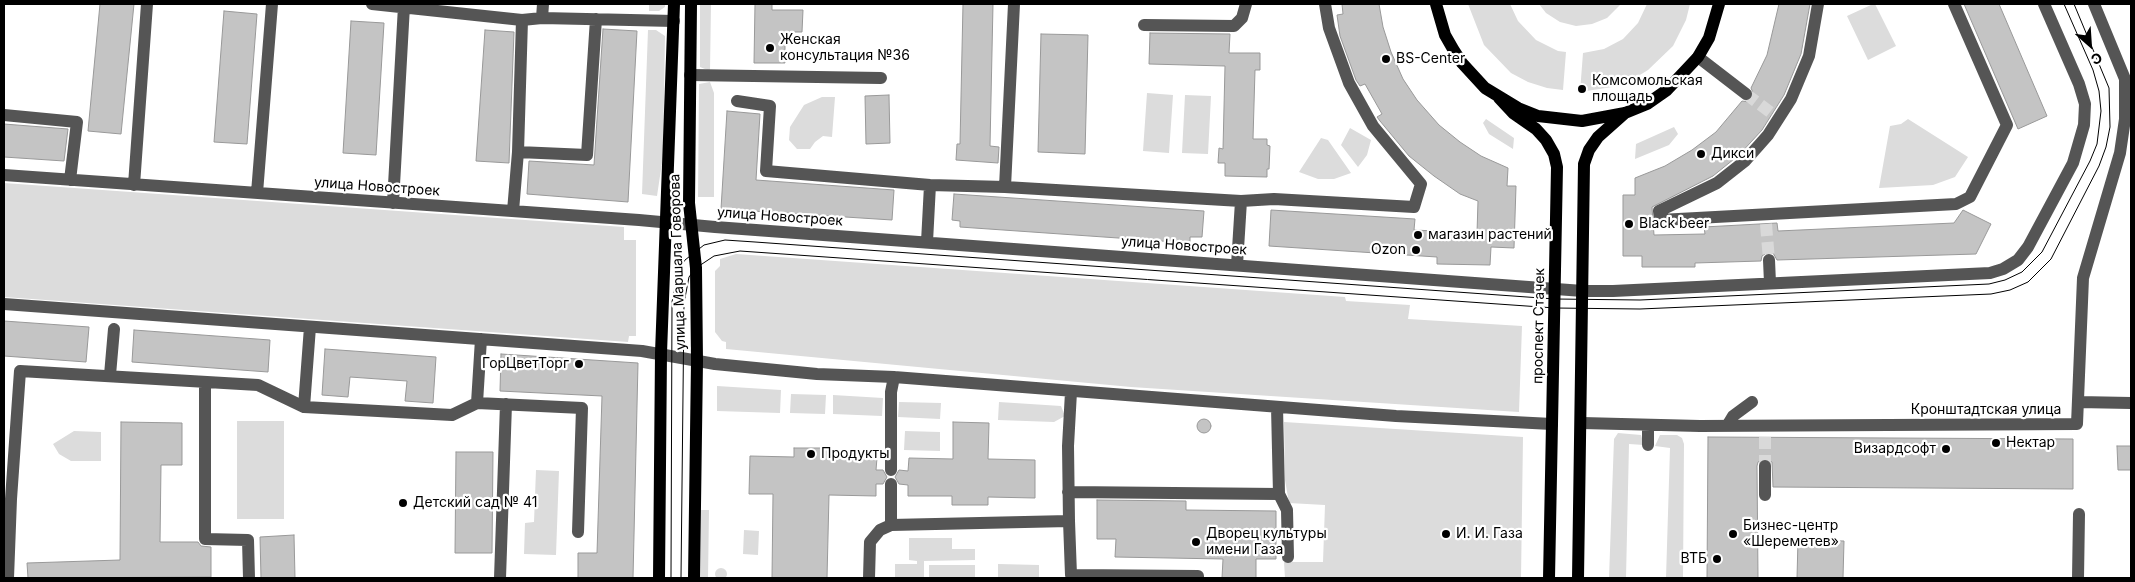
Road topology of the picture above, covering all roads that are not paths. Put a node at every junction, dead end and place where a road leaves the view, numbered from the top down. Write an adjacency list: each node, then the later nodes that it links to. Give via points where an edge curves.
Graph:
1 (146, 4): 33 (street)
2 (272, 4): 36 (street)
3 (372, 4): 16 (street)
4 (543, 4): 17 (street)
5 (674, 4): 20 (main road, улица Маршала Говорова)
6 (691, 4): 23 (main road, улица Маршала Говорова)
7 (1014, 4): 35 (street)
8 (1246, 4): 21 (street, via 1242,18 1234,26)
9 (1325, 4): 37 (street, via 1329,28 1349,82 1373,126 1421,184 1414,207 1274,199)
10 (1436, 4): 26 (main road, via 1445,35 1457,56 1473,76)
11 (1719, 4): 22 (main road, via 1709,38)
12 (1818, 4): 13 (street, via 1809,56 1791,99 1777,116 1768,135 1745,161 1717,183 1659,211 1660,220 1766,219 1956,204 1970,197 2007,125)
13 (1954, 4)
14 (2044, 4): 45 (street, via 2079,84 2085,104 2084,125 2073,163 2018,260 1990,273)
15 (2094, 4): 59 (street, Кронштадтская улица, via 2125,79 2126,119 2120,153 2083,278)
16 (404, 6): 19 (street); 38 (street)
17 (542, 18): 18 (street); 19 (street)
18 (596, 19): 20 (street); 30 (street, via 587,155)
19 (522, 20): 30 (street)
20 (674, 21): 40 (main road, улица Маршала Говорова)
21 (1144, 25)
22 (1698, 57): 25 (street); 28 (main road, via 1667,90 1647,104)
23 (690, 75): 24 (street); 41 (main road, улица Маршала Говорова, via 689,203)
24 (881, 78)
25 (1746, 94)
26 (1499, 98): 28 (main road, via 1538,116 1560,120 1582,121); 46 (main road, проспект Стачек, via 1536,129 1554,154 1557,167)
27 (736, 101): 34 (street, via 770,106 766,170)
28 (1625, 113): 47 (main road, via 1598,137 1584,164)
29 (4, 115): 32 (street, via 77,122)
30 (518, 152): 39 (street)
31 (4, 175): 32 (street, улица Новостроек)
32 (70, 180): 33 (street, улица Новостроек)
33 (134, 184): 36 (street, улица Новостроек)
34 (930, 185): 35 (street); 42 (street)
35 (1005, 187): 37 (street)
36 (257, 193): 38 (street, улица Новостроек)
37 (1241, 202): 44 (street)
38 (392, 203): 39 (street, улица Новостроек)
39 (513, 211): 40 (street, улица Новостроек)
40 (667, 223): 41 (street, улица Новостроек); 52 (main road, улица Маршала Говорова)
41 (692, 225): 42 (street, улица Новостроек); 53 (main road, улица Маршала Говорова)
42 (927, 242): 44 (street, улица Новостроек)
43 (1769, 260): 45 (street)
44 (1237, 265): 46 (street, улица Новостроек)
45 (1770, 283): 47 (street)
46 (1555, 289): 47 (street); 66 (main road, проспект Стачек)
47 (1583, 291): 65 (main road)
48 (4, 304): 49 (street)
49 (310, 327): 51 (street); 63 (street)
50 (114, 329): 54 (street)
51 (481, 339): 52 (street); 60 (street)
52 (661, 353): 53 (street); 84 (main road, улица Маршала Говорова)
53 (697, 361): 55 (street, via 817,374); 85 (main road, улица Маршала Говорова)
54 (110, 375): 56 (street); 81 (street, via 20,370)
55 (894, 377): 57 (street); 71 (street)
56 (205, 382): 63 (street, via 258,385); 82 (street, via 205,539 248,540)
57 (1071, 392): 64 (street); 73 (street)
58 (1752, 402): 68 (street, via 1733,416)
59 (2078, 402): 61 (street); 68 (street, Кронштадтская улица, via 2077,424 1765,432)
60 (477, 403): 62 (street); 63 (street, via 452,415)
61 (2131, 403)
62 (506, 404): 79 (street, via 582,408); 83 (street)
63 (304, 407)
64 (1276, 407): 66 (street); 74 (street)
65 (1582, 423): 67 (street, Кронштадтская улица); 89 (main road)
66 (1552, 424): 88 (main road, проспект Стачек)
67 (1648, 425): 68 (street, Кронштадтская улица, via 1687,420); 69 (street)
68 (1727, 426)
69 (1648, 445)
70 (1765, 466): 75 (street)
71 (891, 470)
72 (891, 484): 78 (street)
73 (1068, 492): 74 (street); 77 (street)
74 (1278, 494): 80 (street, via 1287,510)
75 (1766, 495)
76 (2079, 514): 90 (street)
77 (1069, 521): 78 (street); 87 (street, via 1071,575)
78 (891, 525): 86 (street, via 880,530 870,542)
79 (578, 532)
80 (1288, 557)
81 (8, 578)
82 (248, 578)
83 (500, 578)
84 (659, 578)
85 (694, 578)
86 (869, 578)
87 (1198, 578)
88 (1549, 578)
89 (1578, 578)
90 (2078, 578)

